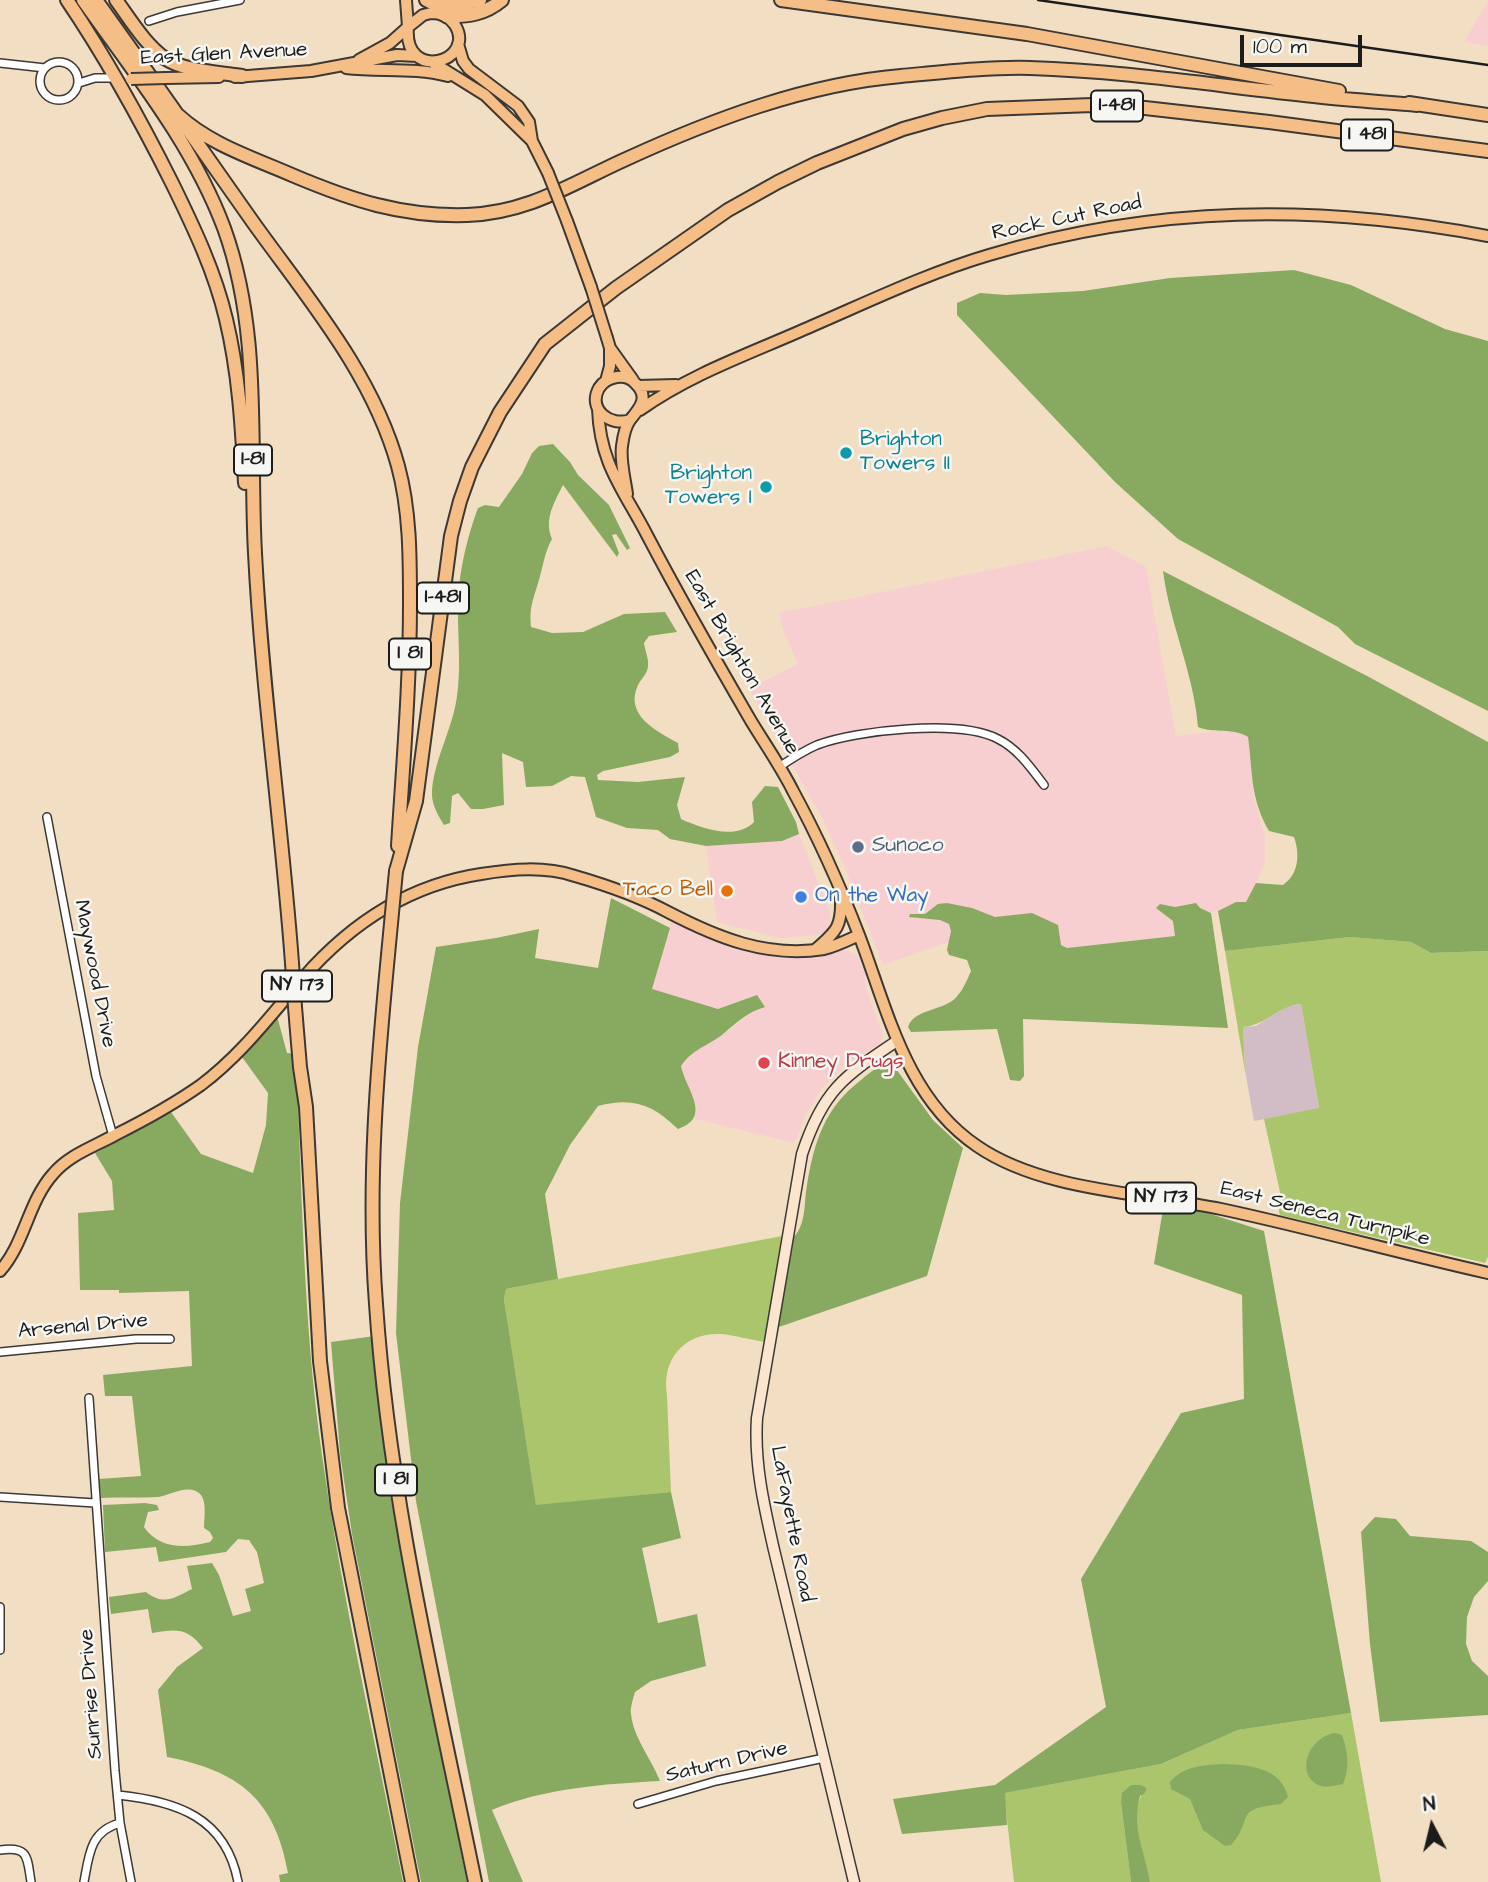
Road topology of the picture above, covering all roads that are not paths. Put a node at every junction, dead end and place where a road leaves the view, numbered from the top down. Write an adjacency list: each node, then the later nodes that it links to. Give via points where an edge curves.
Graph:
1 (67, 0): 25 (highway)
2 (83, 0): 44 (highway, I-81, via 185,144 211,197 233,261 250,343 254,549)
3 (96, 0): 30 (highway)
4 (116, 0): 23 (highway, via 169,60)
5 (240, 0): 12 (street, East Glen Avenue)
6 (405, 0): 13 (main road)
7 (426, 0): 8 (highway, via 451,5); 11 (main road)
8 (480, 0)
9 (502, 0): 11 (highway, via 479,14)
10 (781, 0): 29 (highway, I 481, via 1027,34)
11 (442, 15): 13 (main road, via 423,15); 14 (main road, via 456,28)
12 (149, 21)
13 (408, 27): 15 (main road, via 408,39); 18 (main road, East Glen Avenue, via 390,43)
14 (458, 44): 17 (main road, via 448,58); 33 (main road, via 463,61 474,74 518,106 529,122)
15 (417, 56): 17 (main road); 18 (main road, East Glen Avenue)
16 (0, 62): 19 (street, East Glen Avenue)
17 (432, 62): 26 (main road)
18 (353, 63): 20 (main road, East Glen Avenue)
19 (20, 65): 21 (street, East Glen Avenue); 27 (street, East Glen Avenue)
20 (336, 67): 23 (main road, East Glen Avenue); 26 (main road, via 418,70)
21 (45, 68): 22 (street, East Glen Avenue, via 64,62); 27 (street)
22 (77, 73): 24 (street, East Glen Avenue); 28 (street)
23 (242, 76): 25 (main road, East Glen Avenue, bridge)
24 (95, 78): 25 (street, East Glen Avenue); 28 (street, East Glen Avenue)
25 (116, 78): 44 (highway, via 182,204 226,318 242,418 249,591)
26 (461, 79): 33 (main road, via 500,107)
27 (40, 83): 28 (street, East Glen Avenue, via 50,98 62,100 74,94)
28 (79, 83)
29 (1417, 105): 30 (highway, via 1029,68 898,76 764,105 635,155 546,198 469,215 389,210 348,197 212,140); 31 (highway, I 481)
30 (178, 115): 48 (highway, I 81, via 332,331 373,402 399,468 410,553 410,653)
31 (1488, 115)
32 (1245, 120): 34 (highway, I 481); 48 (highway, I-481, via 1145,108 1060,105 987,109 903,129 778,181 728,210 545,344 500,412 460,501 451,536 416,801)
33 (532, 141): 36 (main road, bridge, via 567,221)
34 (1488, 151)
35 (1488, 236): 39 (main road, Rock Cut Road, via 1422,224 1308,213 1210,215 1111,226 986,256 912,282)
36 (609, 343): 37 (main road); 38 (main road)
37 (606, 381): 38 (main road, via 621,376); 40 (main road, via 597,394)
38 (637, 384): 39 (main road, Rock Cut Road); 41 (main road, via 643,396)
39 (678, 384): 41 (main road, Rock Cut Road)
40 (598, 409): 42 (main road, via 616,423); 43 (main road, East Brighton Avenue, via 604,455)
41 (640, 410): 42 (main road)
42 (630, 420): 43 (main road, via 622,449)
43 (628, 500): 45 (main road, East Brighton Avenue)
44 (268, 716): 72 (highway, I-81, bridge, via 306,1107 320,1361 336,1496)
45 (779, 767): 46 (street, via 838,739 959,729 986,734 1010,746); 49 (main road, East Brighton Avenue)
46 (1044, 785)
47 (47, 817): 53 (street, Maywood Drive, via 96,1076)
48 (396, 871): 73 (highway, I 81, bridge, via 373,1152 375,1301 400,1506)
49 (841, 892): 50 (main road, East Brighton Avenue); 51 (main road, via 838,927)
50 (859, 935): 51 (main road, NY 173); 52 (main road, East Seneca Turnpike / NY 173)
51 (816, 949): 53 (main road, NY 173, via 763,950 727,940 627,895 573,875 541,869 500,871 433,885 396,900 349,932 234,1056 203,1083)
52 (897, 1041): 55 (main road, East Seneca Turnpike / NY 173, via 919,1086 954,1128 996,1158 1030,1173 1234,1212); 63 (street, LaFayette Road, via 841,1081 813,1120 802,1154 757,1418 755,1444 762,1496)
53 (113, 1136): 54 (main road, NY 173, via 52,1174)
54 (0, 1271)
55 (1488, 1273)
56 (170, 1339): 57 (street, Arsenal Drive)
57 (0, 1352)
58 (89, 1398): 60 (street, Sunrise Drive)
59 (0, 1497): 60 (street)
60 (94, 1503): 64 (street, Sunrise Drive)
61 (0, 1607): 62 (street)
62 (0, 1650)
63 (824, 1758): 65 (street, Saturn Drive, via 716,1781); 74 (street, LaFayette Road)
64 (118, 1795): 66 (street, Sunrise Drive); 71 (street, via 148,1798 188,1811 226,1848)
65 (638, 1804)
66 (120, 1823): 69 (street, via 103,1830 90,1846); 70 (street, Sunrise Drive)
67 (0, 1850): 68 (street, via 23,1851)
68 (31, 1882)
69 (83, 1882)
70 (131, 1882)
71 (238, 1882)
72 (412, 1882)
73 (475, 1882)
74 (853, 1882)

